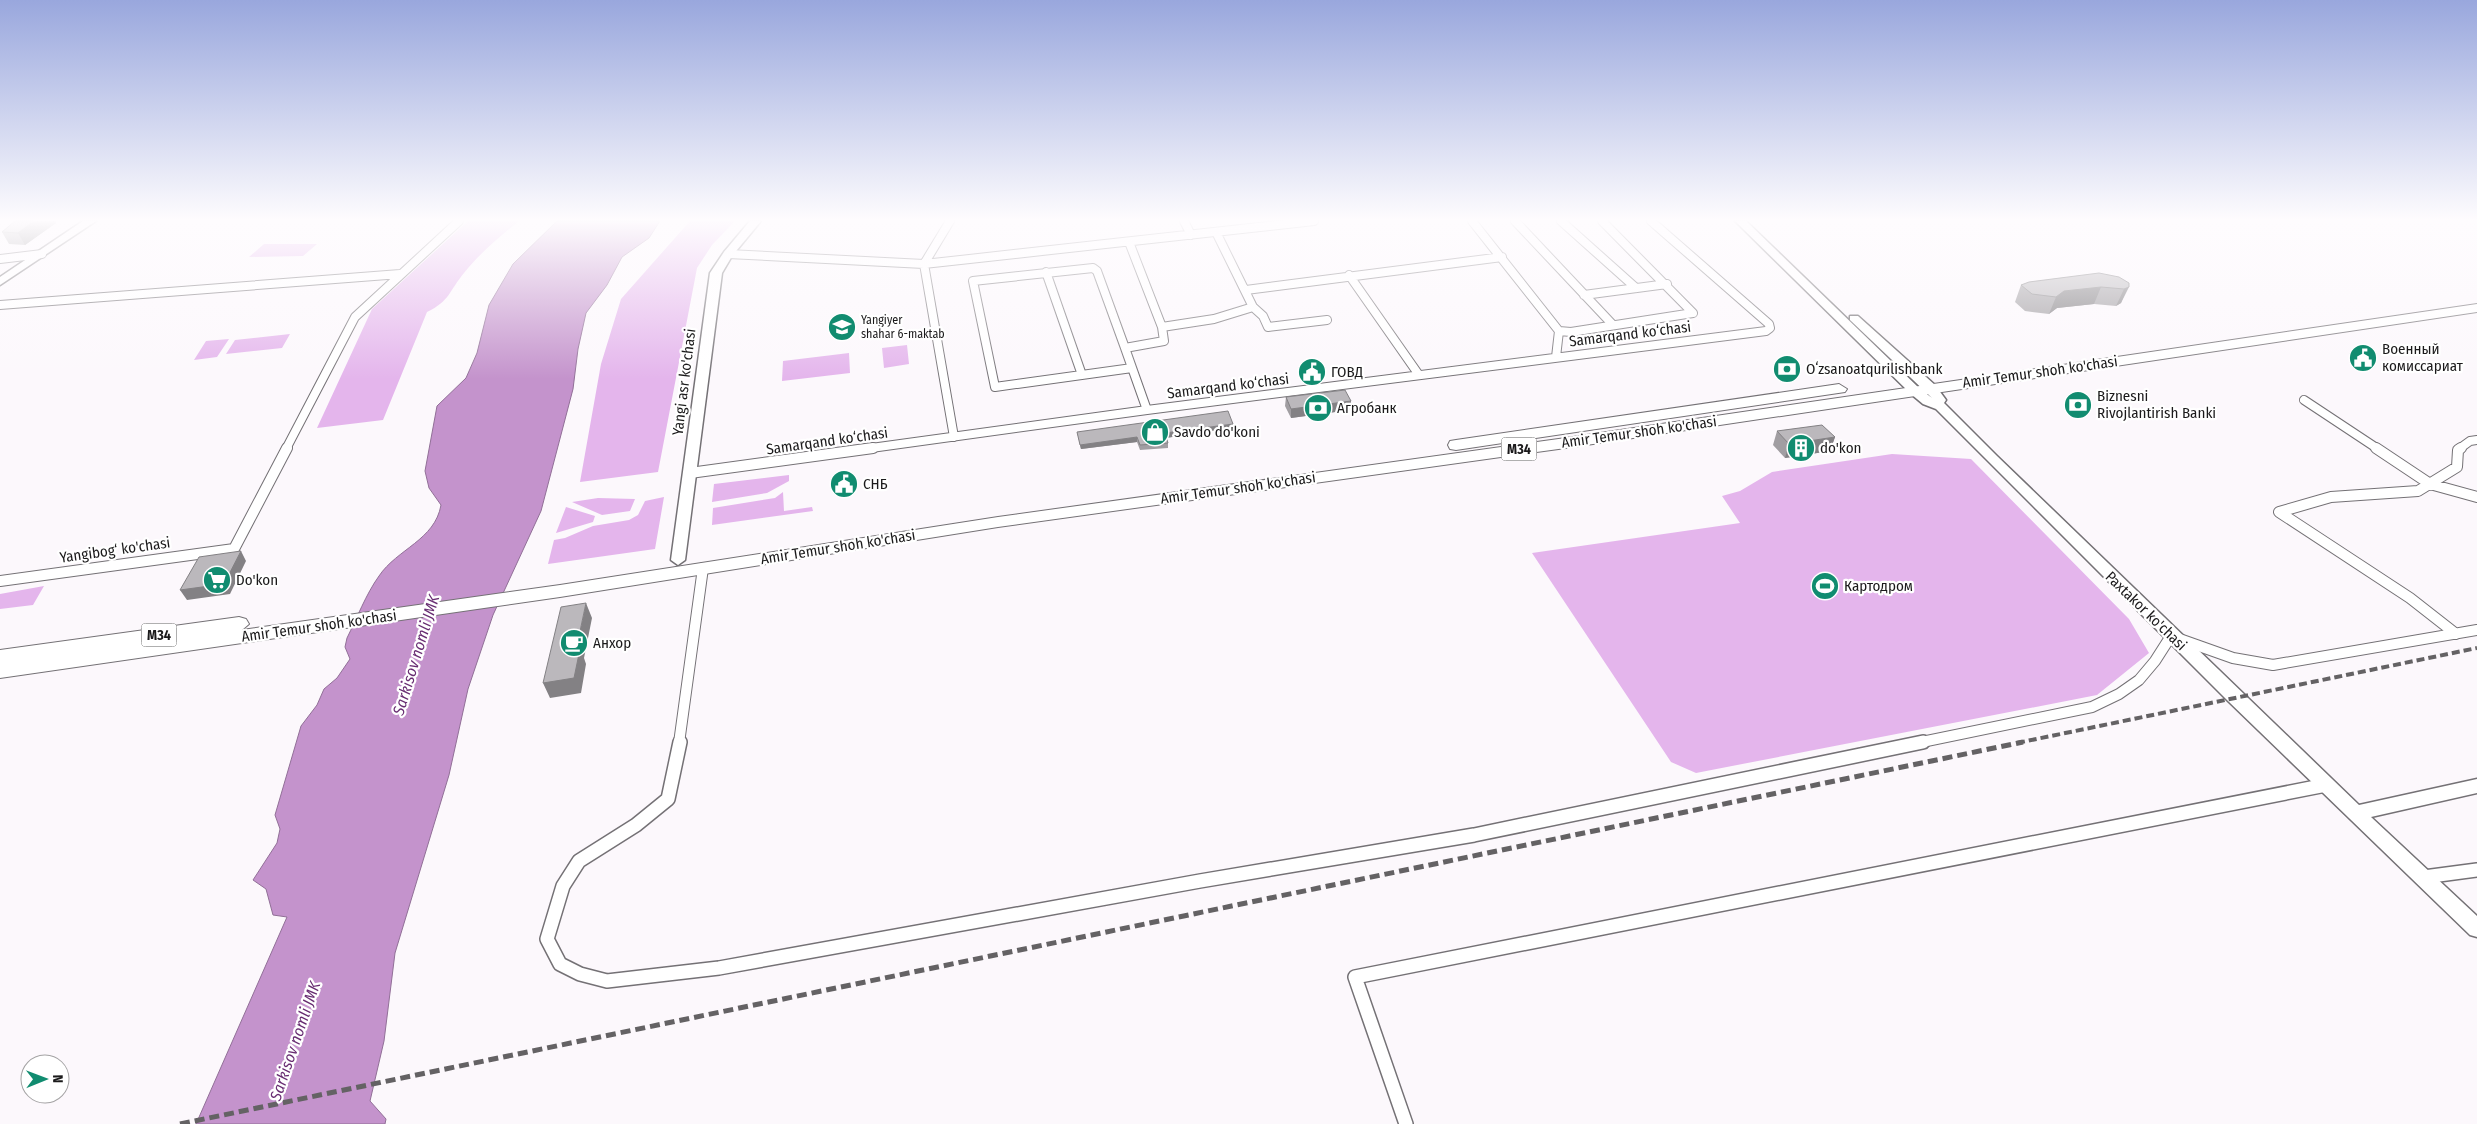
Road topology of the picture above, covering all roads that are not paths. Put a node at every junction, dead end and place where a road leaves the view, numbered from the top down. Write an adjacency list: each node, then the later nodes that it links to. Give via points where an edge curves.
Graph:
1 (13, 273): 19 (main road)
2 (716, 273): 43 (main road, Yangi asr ko'chasi)
3 (926, 273): 41 (street)
4 (1034, 273): 35 (street, via 973,281 995,387)
5 (1047, 273): 35 (street)
6 (1099, 273): 32 (street)
7 (1141, 273): 30 (street)
8 (1237, 273): 22 (street)
9 (1362, 273): 18 (street)
10 (1515, 273): 31 (street)
11 (1564, 273): 23 (street)
12 (1620, 273): 21 (street)
13 (1656, 273): 20 (street)
14 (1711, 273): 33 (street, Samarqand ko‘chasi, via 1770,328)
15 (1797, 273): 37 (main road, Paxtakor ko'chasi)
16 (1804, 273): 37 (main road, Paxtakor ko'chasi)
17 (400, 274): 25 (street); 48 (street, Yangibog‘ ko'chasi, via 354,317 234,549)
18 (1349, 275): 22 (street); 36 (street)
19 (0, 282)
20 (1667, 284): 21 (street); 29 (street, via 1693,313)
21 (1636, 288): 23 (street)
22 (1246, 290): 26 (street)
23 (1584, 295): 29 (street)
24 (2477, 300): 37 (highway, Amir Temur shoh ko'chasi / M34)
25 (0, 305)
26 (1253, 307): 28 (street, via 1264,316 1268,327); 30 (street, via 1214,319)
27 (2477, 308): 37 (highway, Amir Temur shoh ko'chasi / M34)
28 (1327, 320)
29 (1613, 326): 31 (street)
30 (1162, 327): 32 (street, via 1164,341)
31 (1559, 331): 33 (street)
32 (1125, 348): 34 (street)
33 (1556, 357): 36 (street, Samarqand ko‘chasi)
34 (1132, 368): 35 (street); 39 (street)
35 (1082, 375)
36 (1419, 375): 39 (street, Samarqand ko‘chasi)
37 (1917, 384): 40 (highway, Amir Temur shoh ko'chasi / M34); 53 (main road, Paxtakor ko'chasi, via 1928,401 1941,406)
38 (2304, 400): 44 (street)
39 (1147, 410): 41 (street, Samarqand ko‘chasi)
40 (1567, 436): 46 (highway, Amir Temur shoh ko'chasi / M34); 47 (highway, Amir Temur shoh ko'chasi / M34)
41 (954, 437): 43 (street, Samarqand ko‘chasi)
42 (2477, 440): 44 (street, via 2458,450 2457,467)
43 (690, 473): 46 (main road, Yangi asr ko'chasi)
44 (2430, 484): 45 (street); 52 (street, via 2418,491 2331,497 2279,512 2410,598)
45 (2477, 498)
46 (678, 560): 49 (highway, Amir Temur shoh ko'chasi / M34)
47 (703, 568): 49 (highway, Amir Temur shoh ko'chasi / M34); 53 (street, via 682,730 668,799 636,826 579,861 563,886 554,912 547,939 560,964 580,974 607,981 719,968 1200,881 1474,836 1920,744 2092,707 2116,698 2148,672)
48 (0, 581)
49 (561, 585): 50 (highway, Amir Temur shoh ko'chasi / M34)
50 (316, 620): 54 (highway, Amir Temur shoh ko'chasi / M34); 55 (highway, Amir Temur shoh ko'chasi / M34)
51 (2477, 630): 52 (street)
52 (2456, 634): 53 (street, via 2273,665 2248,664 2225,658)
53 (2171, 636): 56 (main road, Paxtakor ko'chasi)
54 (0, 657)
55 (0, 671)
56 (2326, 785): 58 (main road, Paxtakor ko'chasi); 62 (street, via 1355,977)
57 (2477, 786): 58 (main road)
58 (2355, 813): 60 (main road, Paxtakor ko'chasi)
59 (2477, 870): 60 (street)
60 (2424, 877): 61 (main road, Paxtakor ko'chasi)
61 (2477, 928)
62 (1406, 1124)

